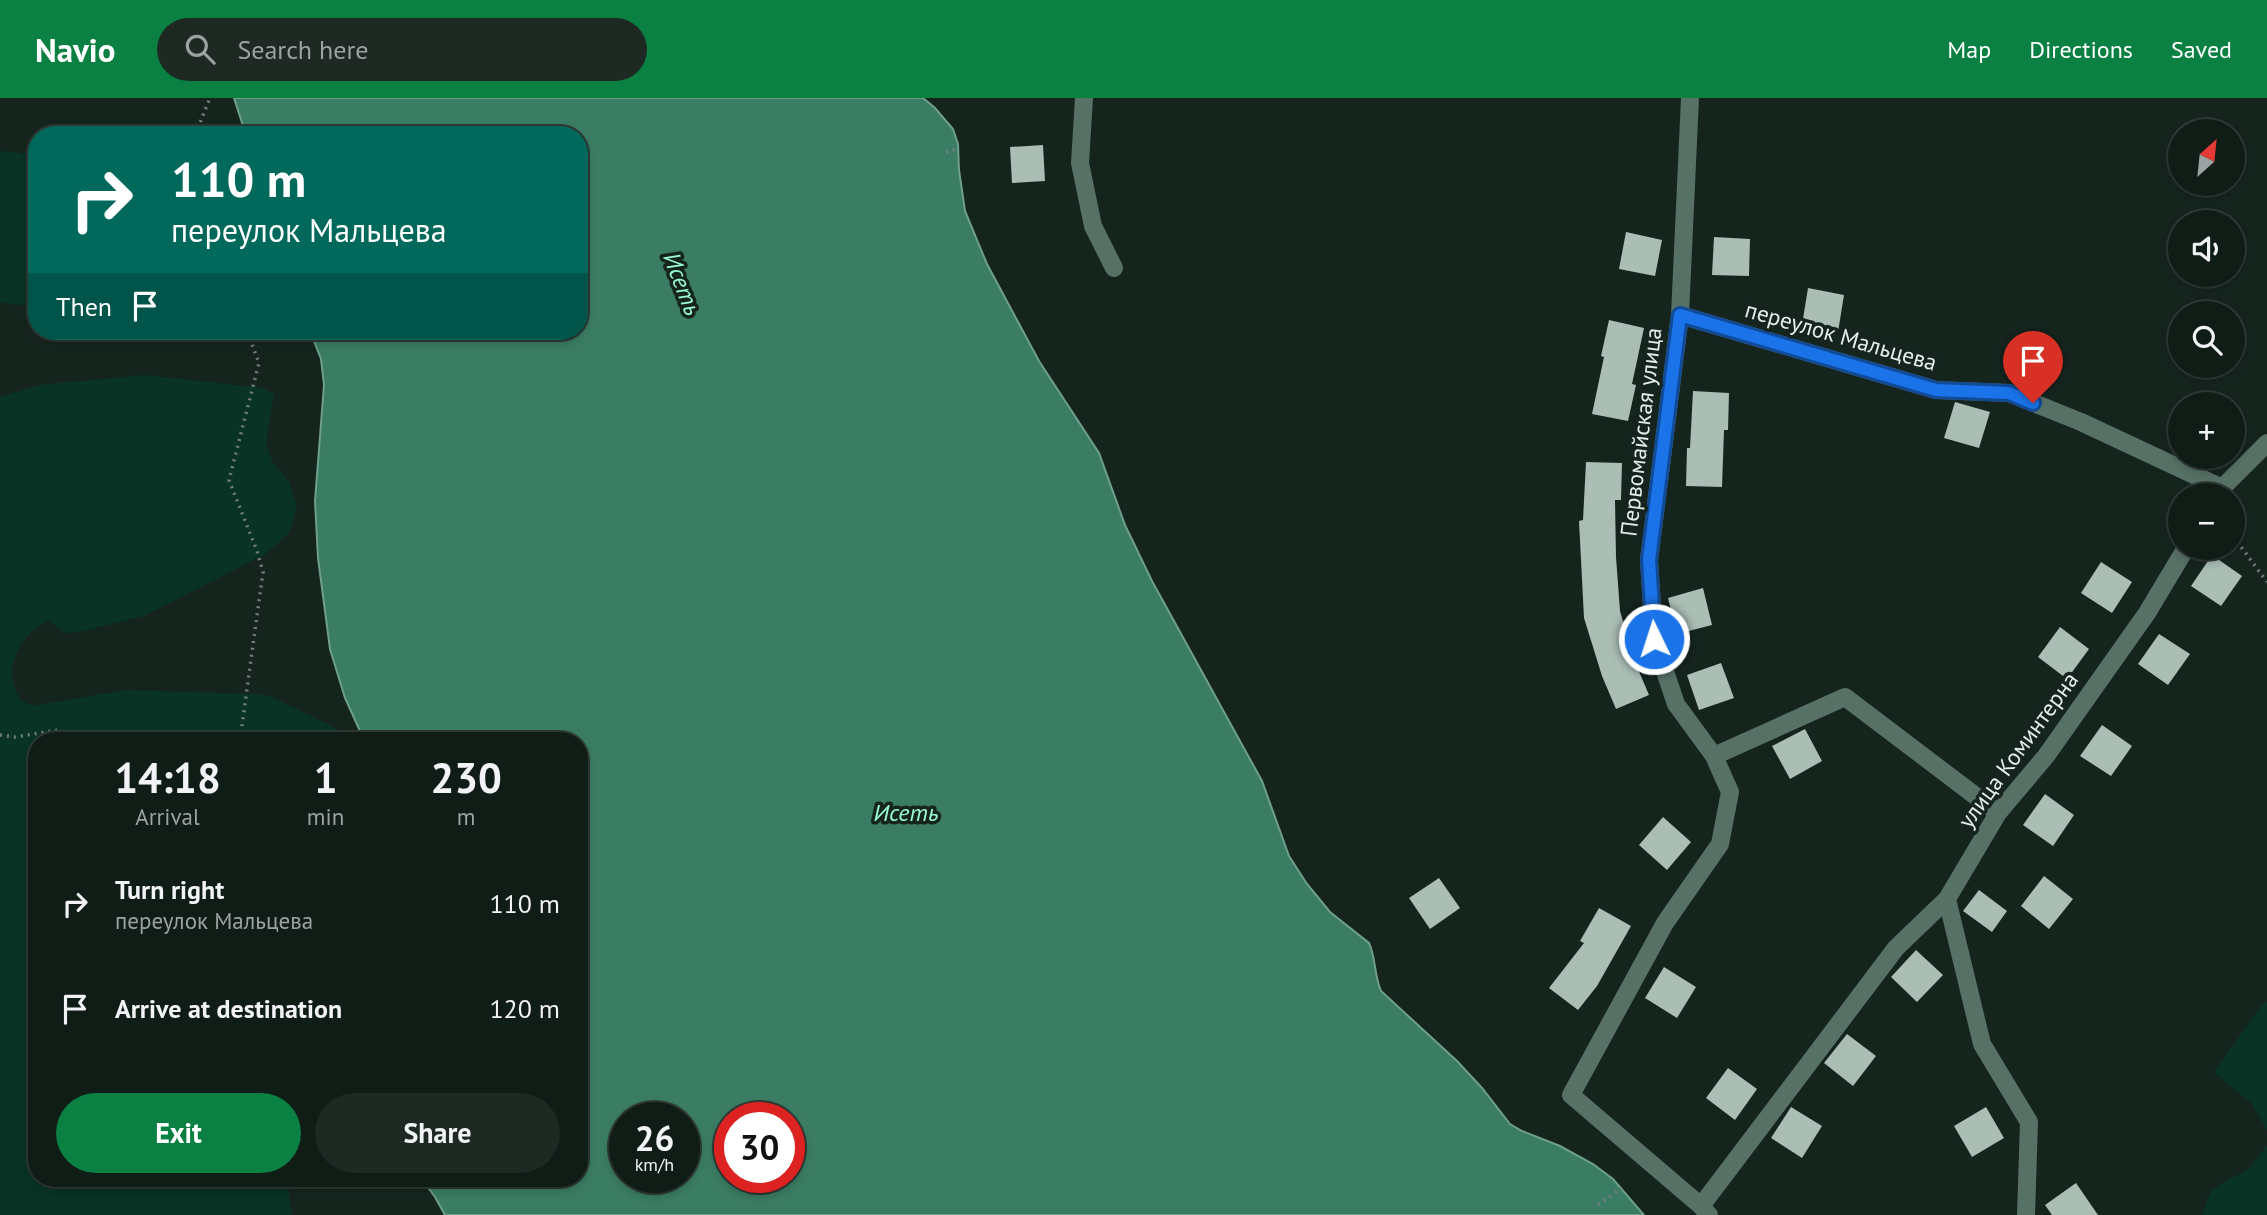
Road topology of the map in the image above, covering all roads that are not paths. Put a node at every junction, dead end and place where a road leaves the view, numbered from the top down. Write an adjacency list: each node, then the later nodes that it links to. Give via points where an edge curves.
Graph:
1 (1084, 98): 3 (street, via 1080,163 1093,226)
2 (1690, 98): 4 (street, Первомайская улица)
3 (1114, 268)
4 (1680, 315): 6 (street, переулок Мальцева, via 1936,390 2009,393 2081,422); 9 (street, Первомайская улица, via 1649,560 1654,639 1676,705)
5 (2267, 443): 7 (street)
6 (2201, 483)
7 (2228, 483)
8 (2179, 560): 10 (street, улица Коминтерна, via 2054,746)
9 (1714, 756): 10 (street, via 1845,697); 12 (street, Первомайская улица, via 1730,792 1720,844 1665,923 1571,1095)
10 (1998, 813): 11 (street, улица Коминтерна)
11 (1947, 899): 12 (street, улица Коминтерна, via 1896,948); 13 (street, via 1982,1044 2029,1122)
12 (1705, 1210)
13 (2026, 1215)

